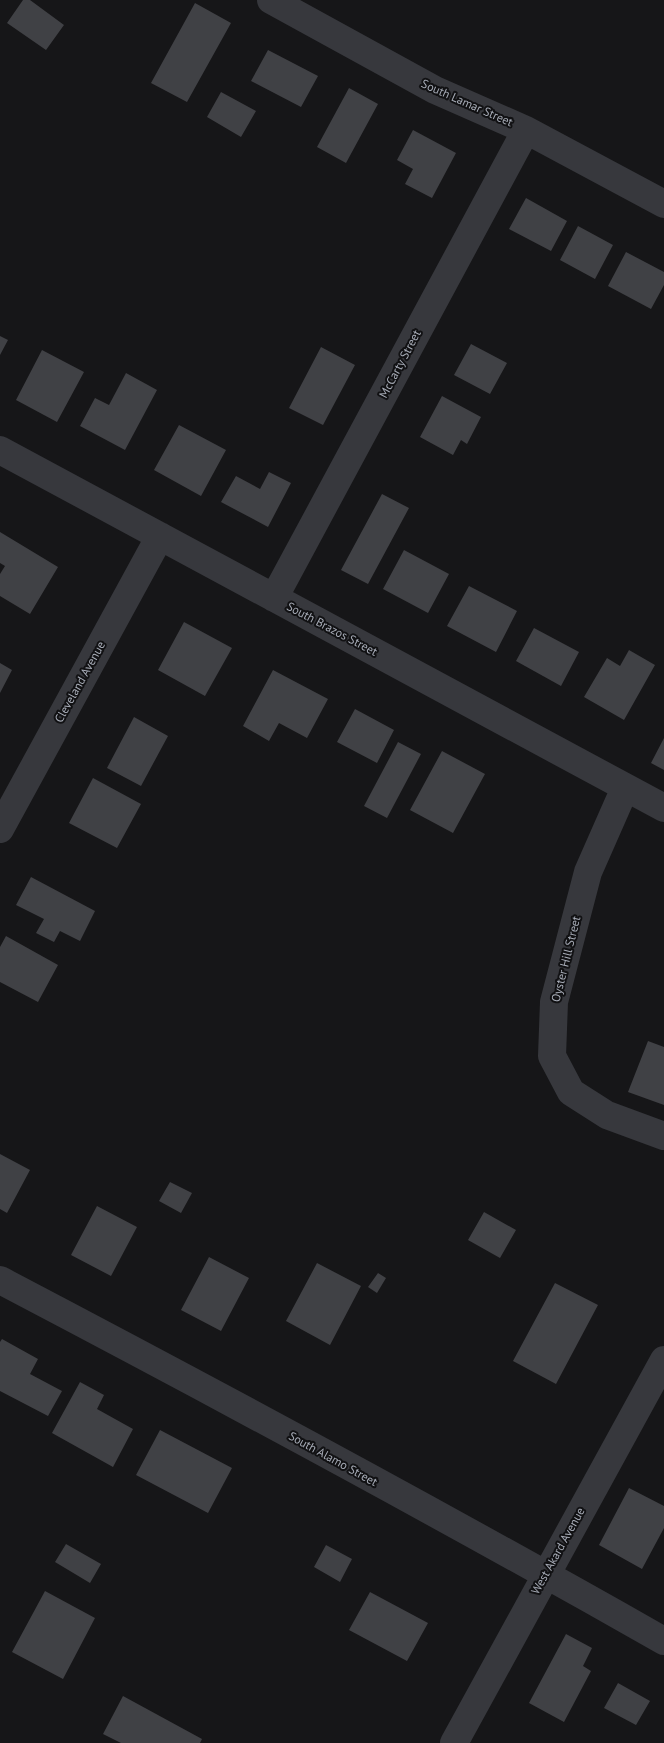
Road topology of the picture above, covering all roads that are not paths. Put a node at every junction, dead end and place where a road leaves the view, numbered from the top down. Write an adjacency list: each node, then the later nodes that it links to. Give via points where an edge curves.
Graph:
1 (271, 0): 2 (street, South Lamar Street, via 435,90)
2 (526, 130): 3 (street, South Lamar Street); 6 (street, McCarty Street)
3 (664, 204)
4 (0, 450): 5 (street, South Brazos Street)
5 (160, 536): 6 (street, South Brazos Street); 9 (street, Cleveland Avenue)
6 (274, 598): 7 (street, South Brazos Street)
7 (625, 788): 8 (street, South Brazos Street); 10 (street, Oyster Hill Street, via 588,872 554,1002 552,1056 571,1092 607,1115)
8 (664, 808)
9 (0, 829)
10 (664, 1136)
11 (0, 1280): 13 (street, South Alamo Street)
12 (664, 1360): 13 (street, West Akard Avenue)
13 (545, 1574): 14 (street, South Alamo Street); 15 (street, West Akard Avenue)
14 (664, 1641)
15 (454, 1743)

